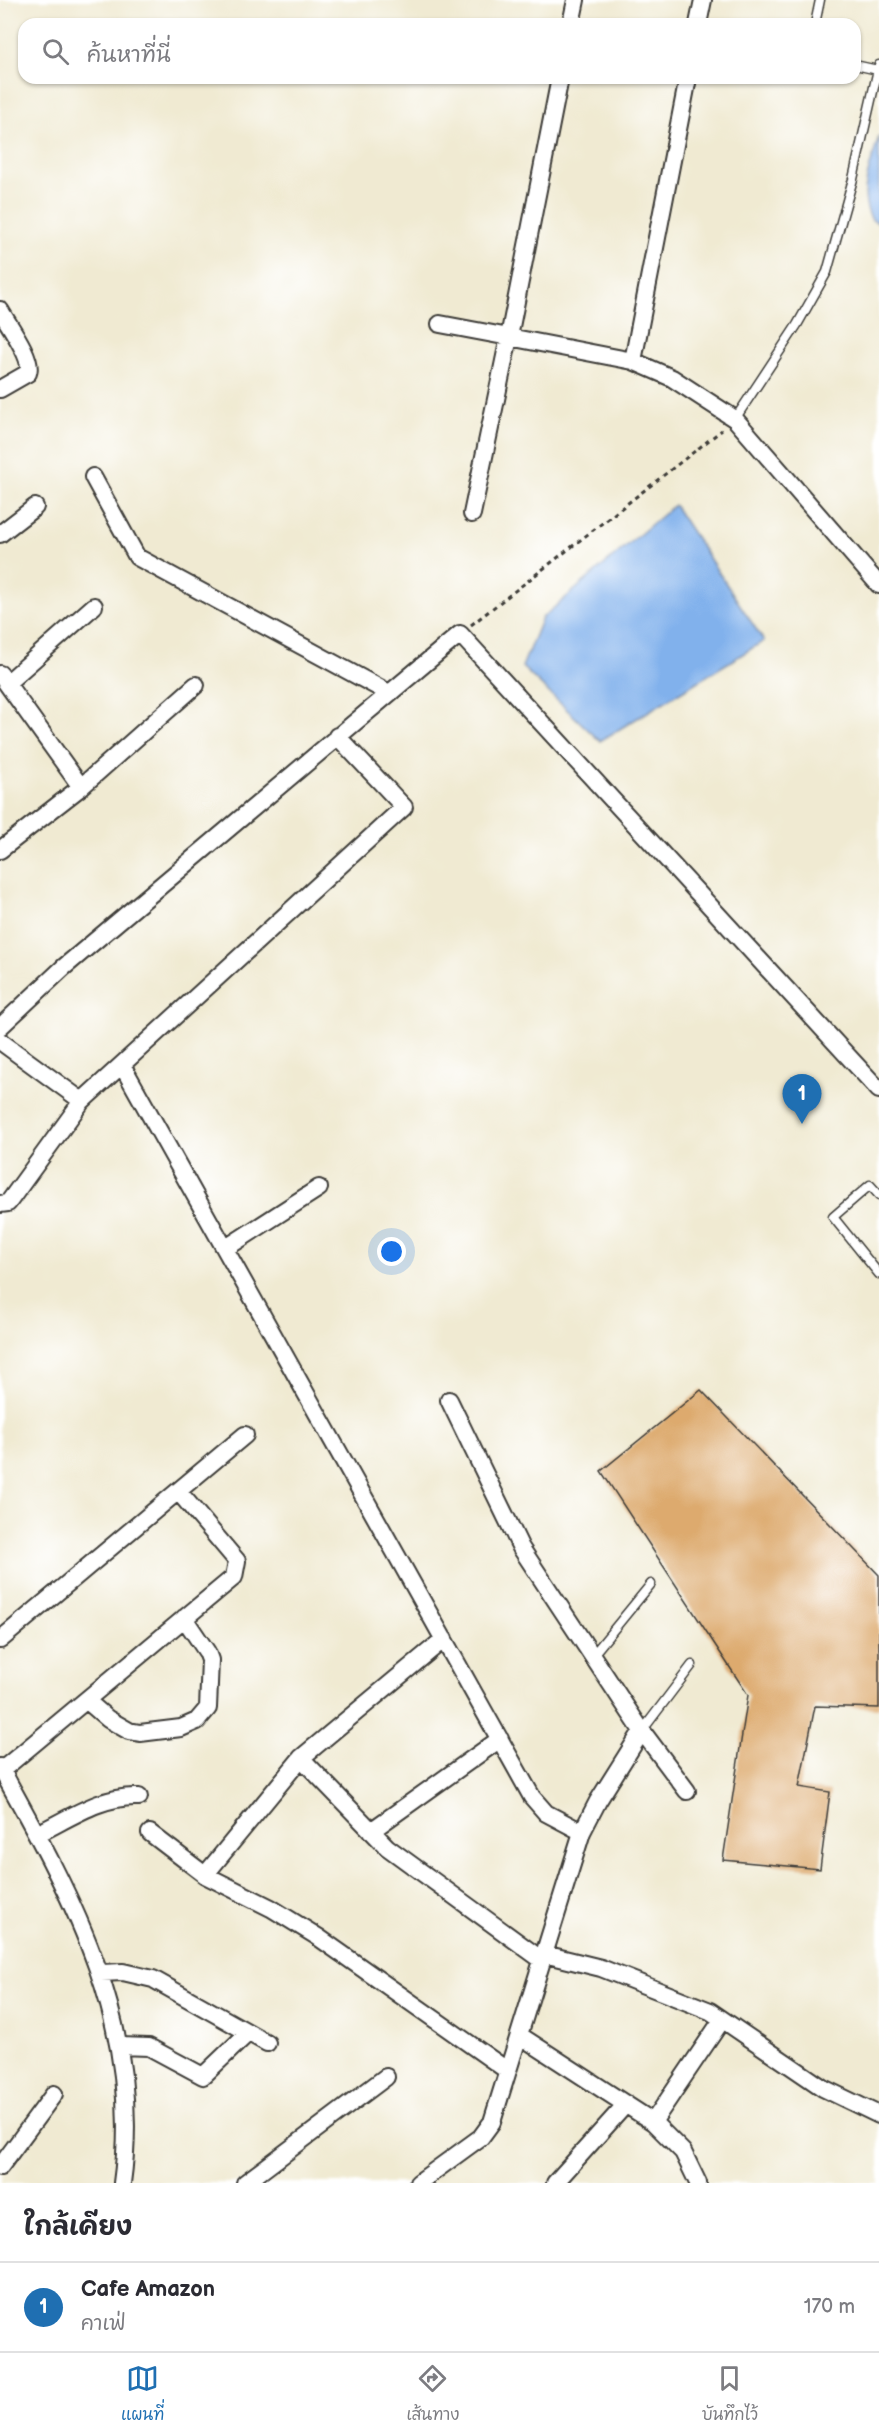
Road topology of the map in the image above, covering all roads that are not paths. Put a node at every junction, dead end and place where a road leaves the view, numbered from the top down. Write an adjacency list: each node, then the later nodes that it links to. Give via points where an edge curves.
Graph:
1 (576, 0): 4 (street)
2 (703, 0): 5 (street)
3 (820, 0): 6 (lane)
4 (572, 18)
5 (699, 18)
6 (816, 18)
7 (861, 66): 8 (lane)
8 (878, 68): 16 (lane, via 827,272)
9 (559, 84): 13 (street)
10 (687, 84): 14 (street)
11 (0, 310): 15 (street, via 30,369)
12 (440, 324): 13 (street)
13 (509, 337): 14 (street); 19 (street)
14 (633, 361): 16 (street, via 672,378)
15 (0, 389)
16 (735, 419): 21 (street)
17 (93, 477): 25 (street, via 137,558)
18 (35, 507): 20 (street)
19 (472, 514)
20 (0, 534)
21 (879, 585)
22 (94, 606): 23 (street)
23 (4, 678): 27 (street)
24 (196, 685): 27 (street)
25 (383, 689): 26 (street); 32 (street, via 460,634)
26 (337, 736): 29 (street, via 64,967); 31 (street, via 404,807)
27 (81, 787): 28 (street)
28 (0, 850)
29 (0, 1027)
30 (0, 1041): 33 (street)
31 (122, 1065): 33 (street); 37 (street)
32 (879, 1090)
33 (82, 1101): 36 (street, via 8,1203)
34 (319, 1188): 37 (street)
35 (879, 1195): 38 (lane, via 870,1185 833,1217)
36 (0, 1204)
37 (226, 1248): 44 (street)
38 (879, 1274)
39 (449, 1400): 46 (street, via 521,1548)
40 (245, 1435): 41 (street)
41 (178, 1491): 43 (street, via 237,1561 234,1577); 45 (street)
42 (651, 1584): 46 (lane)
43 (184, 1618): 48 (street); 48 (street, via 210,1660 208,1708 197,1721 171,1729 129,1731)
44 (444, 1639): 50 (street); 51 (street)
45 (0, 1640)
46 (592, 1656): 49 (street)
47 (692, 1665): 49 (lane)
48 (86, 1700): 52 (street)
49 (642, 1731): 53 (street); 56 (street)
50 (500, 1739): 55 (street); 56 (street, via 532,1797 546,1813)
51 (301, 1758): 55 (street); 59 (street)
52 (1, 1768): 58 (street)
53 (687, 1791)
54 (140, 1797): 58 (street, via 107,1800)
55 (371, 1831): 60 (street, via 387,1847)
56 (582, 1832): 60 (street)
57 (150, 1833): 59 (street)
58 (37, 1834): 61 (street)
59 (205, 1875): 67 (street, via 318,1937)
60 (543, 1957): 62 (street, via 601,1968 710,2011); 64 (street)
61 (100, 1973): 63 (street, via 123,1972 153,1979); 66 (street)
62 (722, 2020): 71 (street, via 823,2088); 72 (street)
63 (248, 2033): 65 (street); 66 (street, via 203,2076 149,2047)
64 (519, 2035): 67 (street); 70 (street)
65 (267, 2043)
66 (120, 2046): 74 (street, via 127,2130)
67 (508, 2071): 76 (street, via 492,2122 481,2137)
68 (386, 2077): 75 (street)
69 (54, 2094): 73 (street)
70 (626, 2104): 72 (street); 77 (street)
71 (879, 2115)
72 (654, 2122): 78 (street, via 683,2152)
73 (0, 2167)
74 (122, 2183)
75 (245, 2183)
76 (418, 2183)
77 (555, 2183)
78 (698, 2183)

